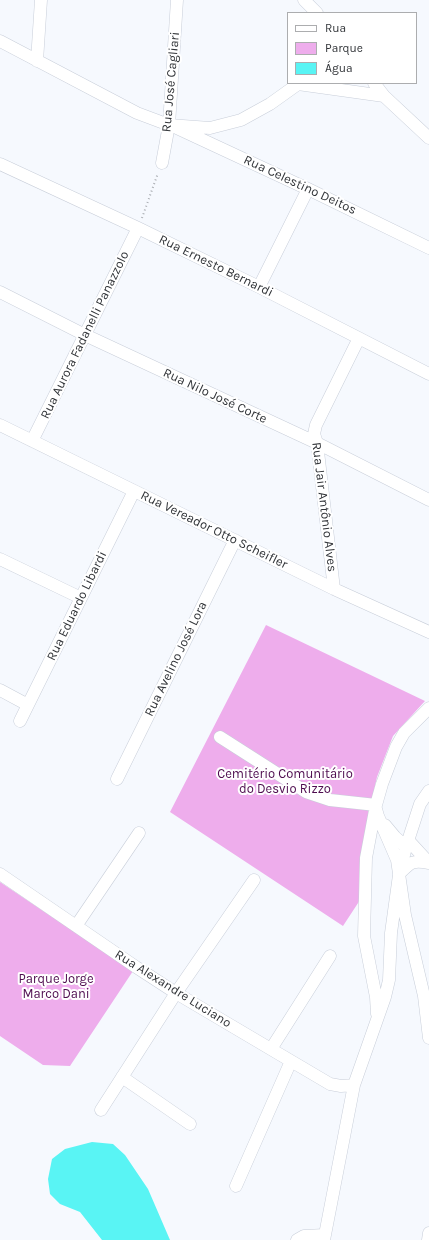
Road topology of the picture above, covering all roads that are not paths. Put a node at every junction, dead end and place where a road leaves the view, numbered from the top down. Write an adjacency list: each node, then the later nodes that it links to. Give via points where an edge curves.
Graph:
1 (41, 0): 4 (street)
2 (177, 0): 8 (street, Rua José Cagliari)
3 (0, 41): 4 (street, Rua Celestino Deitos)
4 (37, 61): 8 (street, Rua Celestino Deitos, via 137,113)
5 (298, 84): 7 (street, Rua Celestino Deitos); 8 (street, Rua Celestino Deitos, via 241,120 210,128)
6 (375, 84): 7 (street)
7 (384, 96): 9 (street)
8 (169, 125): 10 (street, Rua José Cagliari); 12 (street, Rua Celestino Deitos)
9 (429, 138)
10 (162, 163)
11 (0, 164): 13 (street, Rua Ernesto Bernardi)
12 (308, 189): 14 (street, Rua Celestino Deitos); 15 (street)
13 (138, 228): 15 (street, Rua Ernesto Bernardi); 17 (street, Rua Aurora Fadanelli Panazzolo)
14 (429, 248)
15 (259, 287): 18 (street, Rua Ernesto Bernardi)
16 (0, 292): 17 (street, Rua Nilo José Corte)
17 (85, 335): 21 (street, Rua Aurora Fadanelli Panazzolo); 22 (street, Rua Nilo José Corte)
18 (359, 338): 19 (street, Rua Ernesto Bernardi); 22 (street, Rua Jair Antônio Alves, via 316,425 314,434)
19 (429, 374)
20 (0, 426): 21 (street, Rua Vereador Otto Scheifler)
21 (32, 441): 23 (street, Rua Vereador Otto Scheifler)
22 (317, 443): 24 (street, Rua Nilo José Corte); 27 (street, Rua Jair Antônio Alves)
23 (134, 491): 25 (street, Rua Vereador Otto Scheifler); 28 (street, Rua Eduardo Libardi)
24 (429, 500)
25 (235, 540): 27 (street, Rua Vereador Otto Scheifler); 35 (street, Rua Avelino José Lora)
26 (0, 559): 28 (street)
27 (334, 589): 29 (street, Rua Vereador Otto Scheifler)
28 (81, 598): 31 (street, Rua Eduardo Libardi)
29 (429, 632)
30 (0, 690): 31 (street)
31 (28, 705): 33 (street, Rua Eduardo Libardi)
32 (429, 708): 37 (street, via 404,733 396,747 382,784)
33 (20, 721)
34 (220, 737): 37 (street, via 306,792)
35 (117, 779)
36 (429, 791): 39 (street, via 420,804)
37 (377, 811): 39 (street, via 395,837); 42 (street, via 397,860); 47 (street, via 366,858 364,936)
38 (139, 833): 44 (street)
39 (407, 844): 40 (street); 42 (street)
40 (429, 863): 42 (street, via 410,863)
41 (0, 874): 44 (street, Rua Alexandre Luciano)
42 (398, 875): 47 (street, via 391,933 389,980); 48 (street, via 404,915 424,996)
43 (254, 880): 46 (street)
44 (76, 926): 46 (street, Rua Alexandre Luciano)
45 (330, 956): 49 (street)
46 (176, 993): 49 (street, Rua Alexandre Luciano); 51 (street)
47 (378, 1019): 52 (street)
48 (429, 1038)
49 (271, 1049): 50 (street, Rua Alexandre Luciano)
50 (291, 1062): 52 (street, Rua Alexandre Luciano, via 330,1084); 55 (street)
51 (122, 1077): 53 (street); 54 (street)
52 (354, 1085): 57 (street)
53 (101, 1110)
54 (190, 1124)
55 (236, 1186)
56 (429, 1233): 59 (street)
57 (324, 1237): 58 (street, via 304,1236)
58 (297, 1240)
59 (428, 1240)

